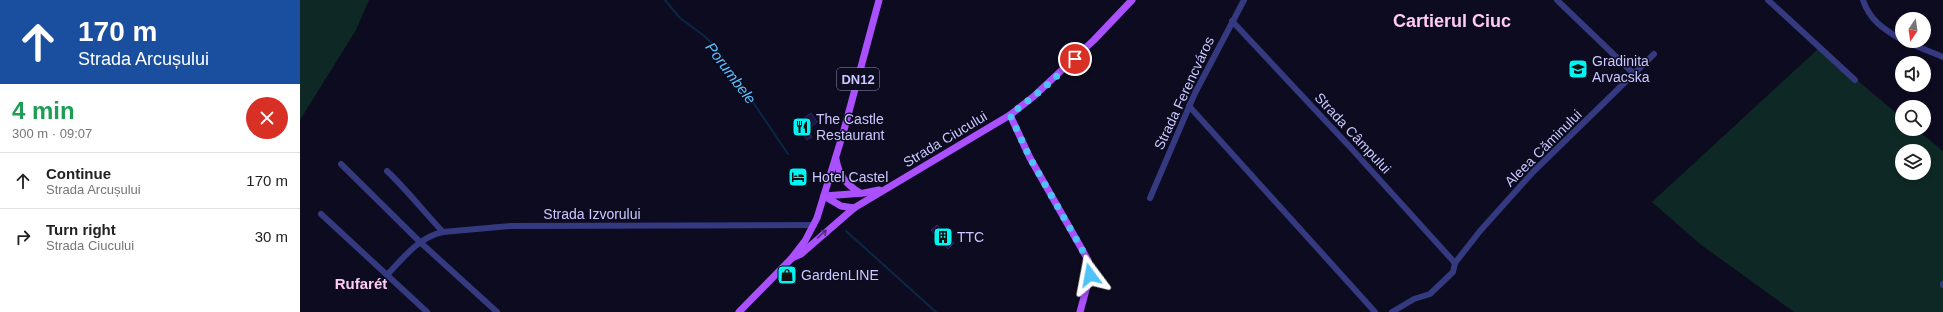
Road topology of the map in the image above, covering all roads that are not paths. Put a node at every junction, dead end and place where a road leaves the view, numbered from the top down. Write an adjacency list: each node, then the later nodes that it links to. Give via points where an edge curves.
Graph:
1 (879, 0): 16 (main road, DN12)
2 (1132, 0): 15 (main road, Strada Ciucului, via 1055,78)
3 (1244, 0): 7 (street, Strada Ferencváros)
4 (1557, 0): 12 (street)
5 (1768, 0): 13 (street)
6 (1863, 0): 8 (street, via 1867,13)
7 (1232, 21): 14 (street, Strada Ferencváros); 29 (street, Strada Câmpului)
8 (1895, 36)
9 (1922, 48): 11 (street)
10 (1654, 54): 12 (street, Aleea Căminului)
11 (1943, 57)
12 (1634, 74): 29 (street, Aleea Căminului, via 1533,172)
13 (1855, 80)
14 (1189, 106): 22 (street, Strada Ferencváros); 35 (street)
15 (1010, 115): 19 (main road, Strada Ciucului); 34 (main road, via 1088,260 1090,275)
16 (836, 158): 20 (main road, via 841,176 850,187); 21 (main road, DN12)
17 (341, 164): 27 (street)
18 (387, 171): 26 (street)
19 (894, 185): 20 (main road, via 874,192); 23 (main road)
20 (860, 193): 21 (main road)
21 (824, 196): 23 (main road, via 841,206); 25 (main road, DN12)
22 (1150, 198)
23 (854, 208): 28 (main road, one-way to 23, via 801,254)
24 (321, 214): 30 (street)
25 (814, 225): 26 (street, Strada Izvorului, via 511,226); 28 (main road, DN12)
26 (443, 232): 27 (street, Strada Izvorului)
27 (420, 242): 30 (street, Strada Izvorului); 32 (street)
28 (792, 258): 33 (main road, DN12)
29 (1455, 263): 36 (street, Aleea Căminului, via 1453,272 1430,294 1414,299)
30 (387, 275): 31 (street)
31 (427, 312)
32 (497, 312)
33 (739, 312)
34 (1080, 312)
35 (1375, 312)
36 (1392, 312)

